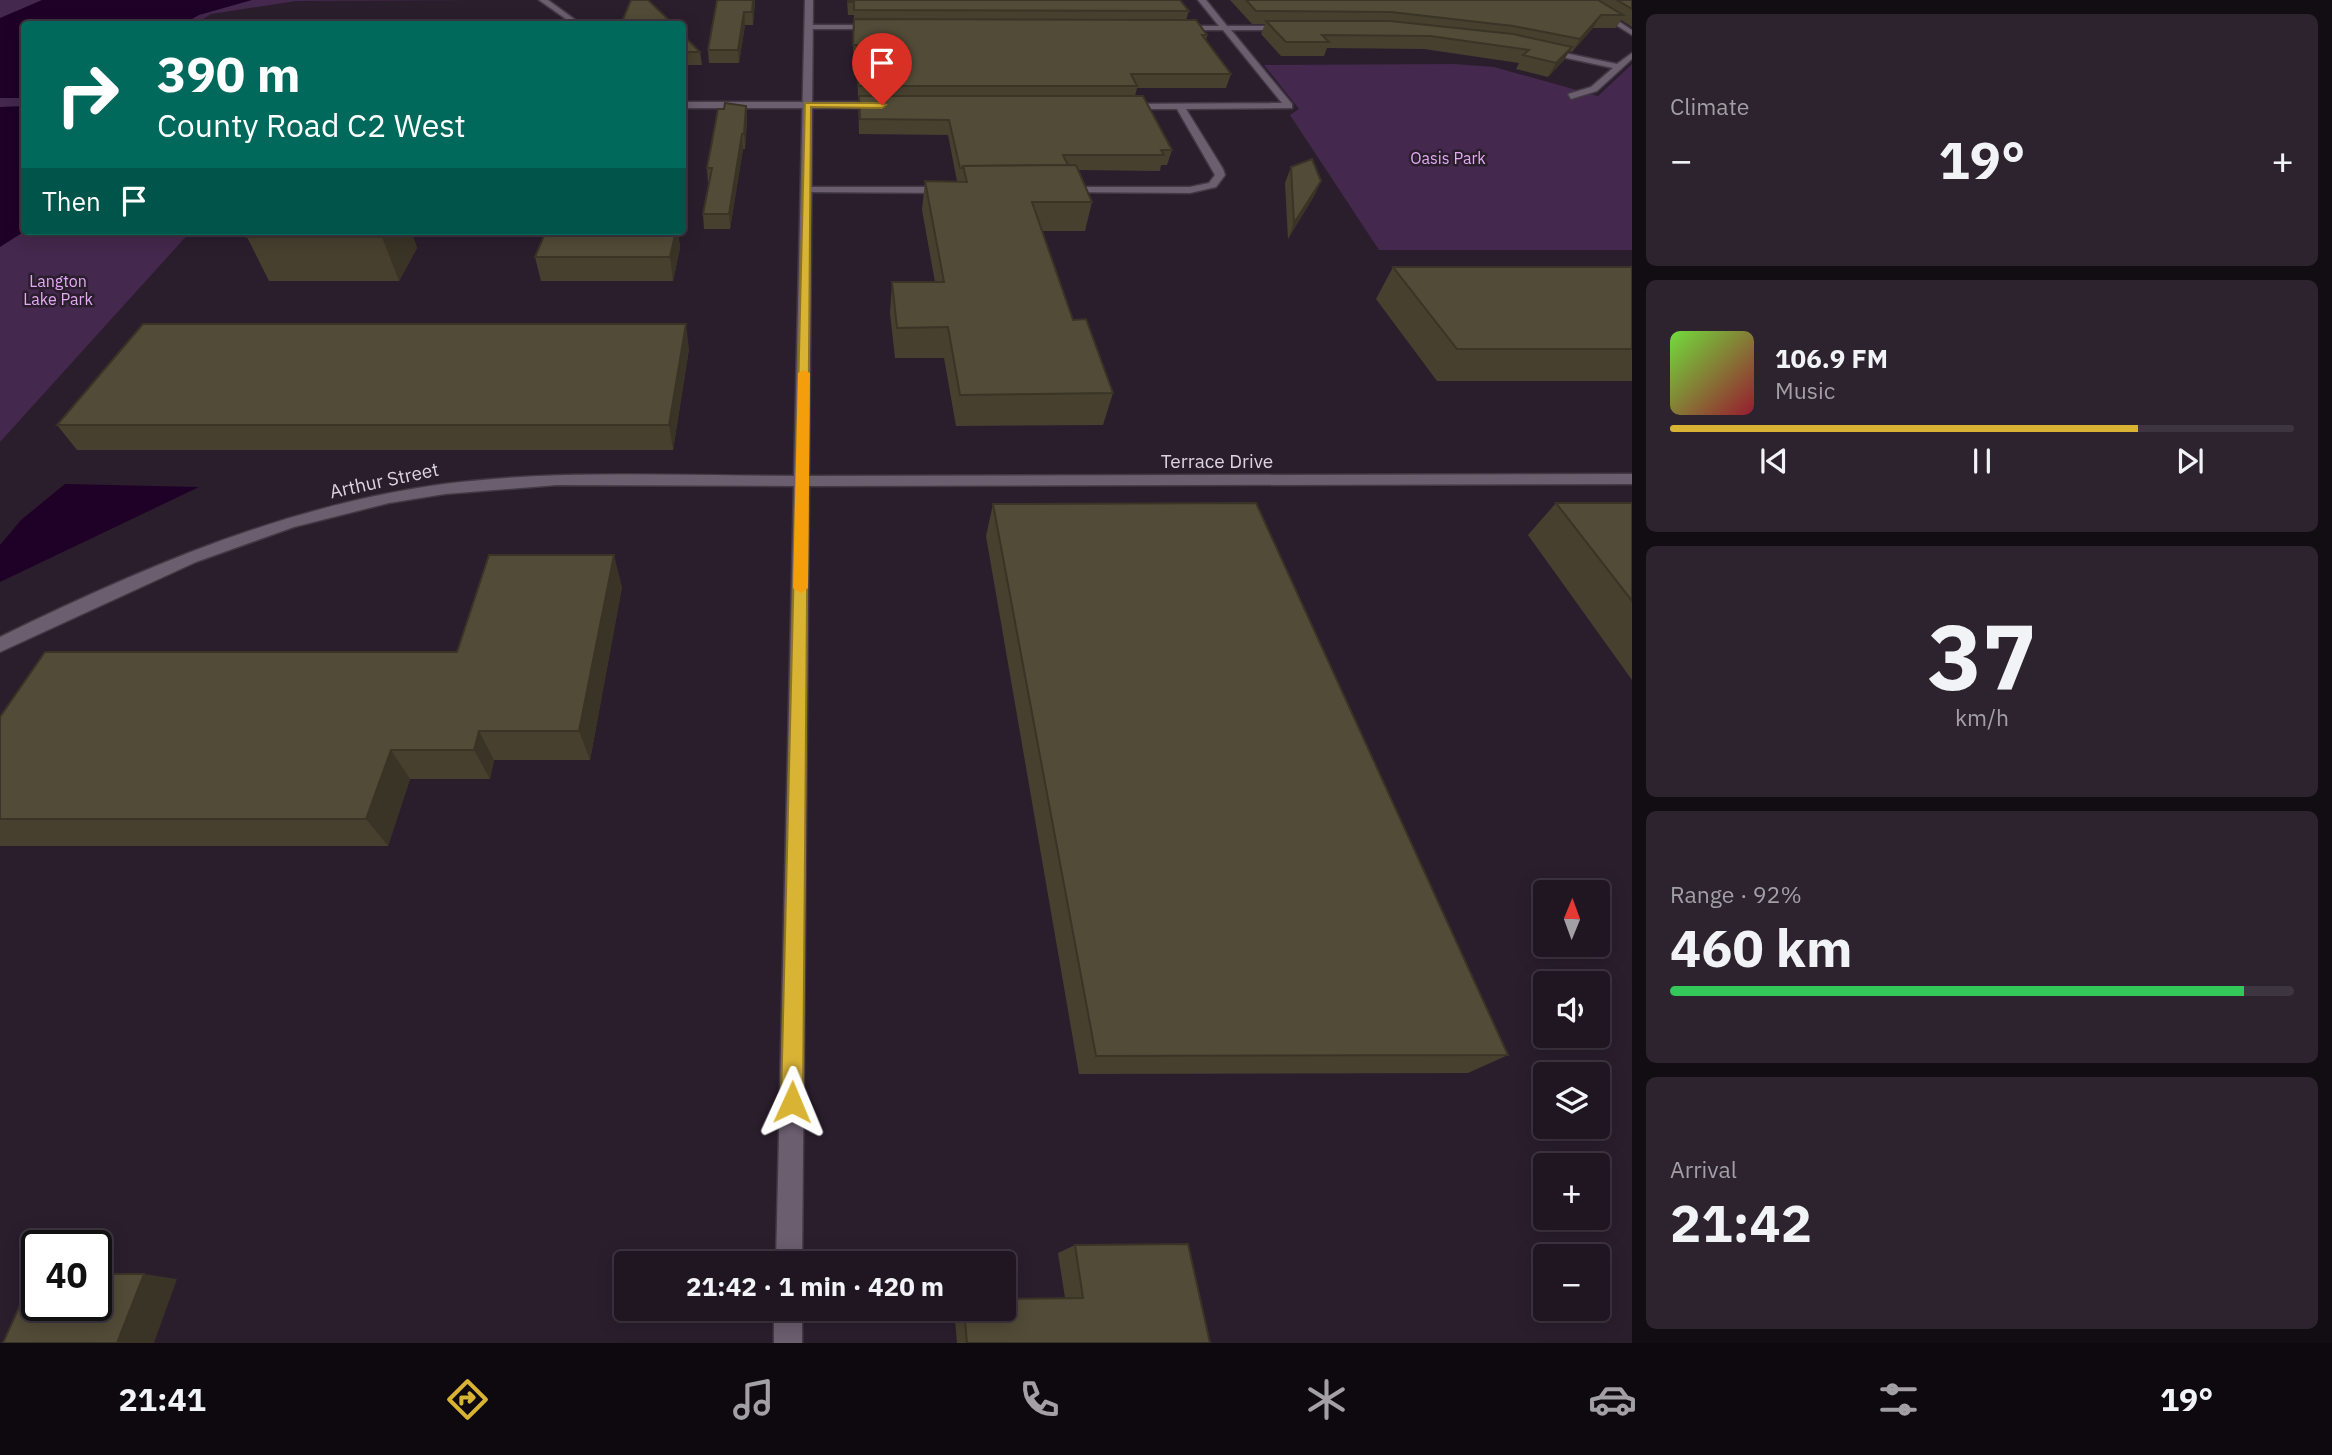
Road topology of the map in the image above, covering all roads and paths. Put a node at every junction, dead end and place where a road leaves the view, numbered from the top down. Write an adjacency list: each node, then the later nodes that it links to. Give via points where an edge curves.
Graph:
1 (543, 0): 5 (street)
2 (809, 0): 6 (street)
3 (1202, 0): 9 (street)
4 (1580, 0): 11 (street)
5 (573, 21)
6 (809, 27): 7 (street); 17 (street)
7 (892, 27)
8 (1169, 28): 9 (street)
9 (1224, 28): 10 (street); 20 (street, via 1289,106)
10 (1290, 28)
11 (1630, 30)
12 (1533, 48): 14 (street)
13 (1632, 55): 14 (street)
14 (1621, 67): 15 (street, via 1588,92)
15 (1571, 96)
16 (686, 105): 17 (street)
17 (807, 105): 18 (street); 21 (street)
18 (896, 105)
19 (1112, 106): 20 (street)
20 (1180, 106): 23 (street, via 1220,175 1212,185 1183,191)
21 (806, 189): 22 (street); 25 (street)
22 (954, 190)
23 (1048, 190)
24 (1632, 479): 25 (street, Terrace Drive)
25 (803, 482): 26 (street, Arthur Street, via 541,479 464,485 384,499 190,557); 27 (street)
26 (0, 645)
27 (789, 1251)
28 (789, 1321): 29 (street)
29 (788, 1343)

